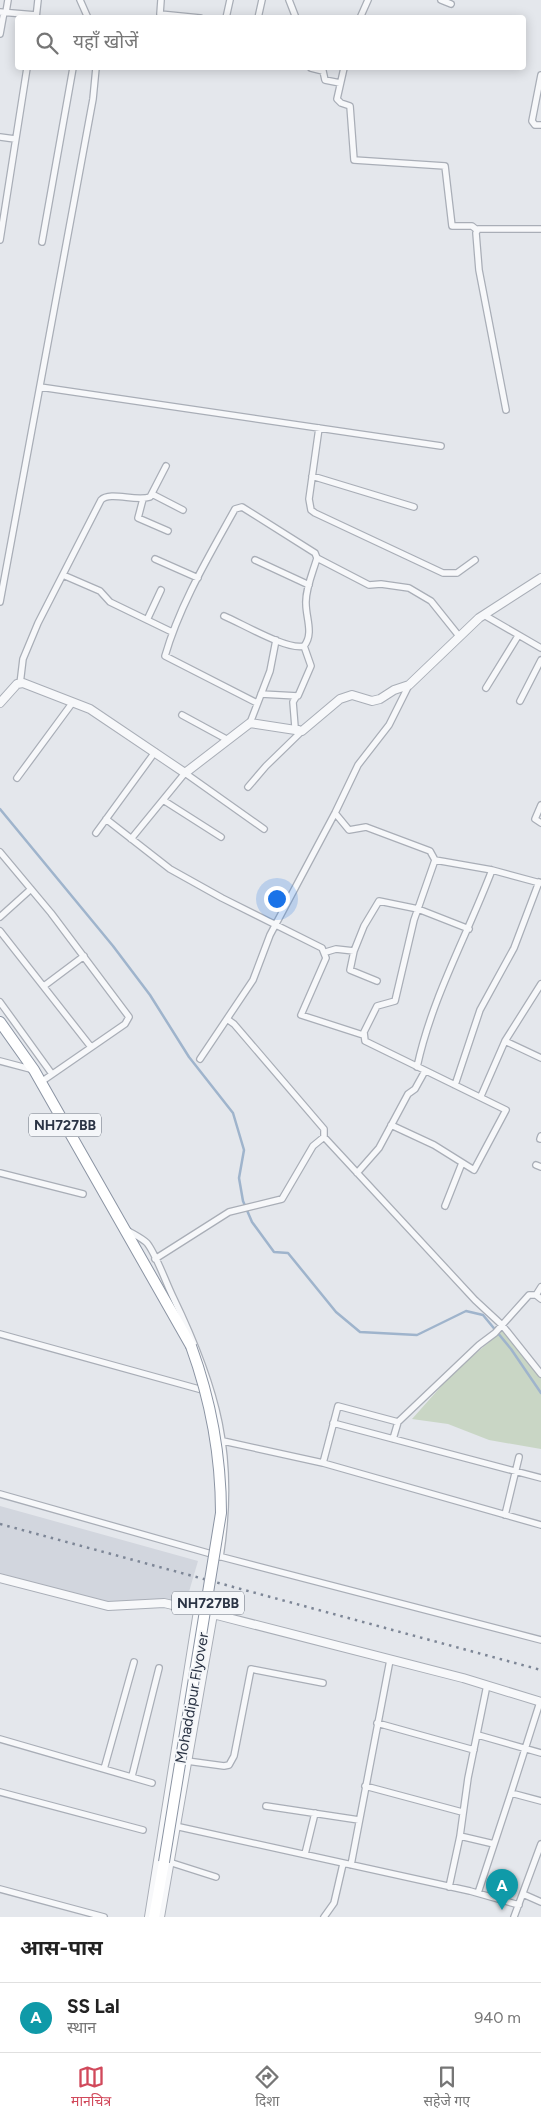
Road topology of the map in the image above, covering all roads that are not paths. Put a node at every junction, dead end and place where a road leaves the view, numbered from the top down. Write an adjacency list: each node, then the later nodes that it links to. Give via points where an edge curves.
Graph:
1 (8, 0): 11 (street)
2 (38, 0): 13 (street)
3 (80, 0): 14 (street)
4 (161, 0): 15 (street, via 160,14)
5 (230, 0): 16 (street)
6 (262, 0): 17 (street)
7 (288, 0): 18 (street)
8 (368, 0): 19 (street)
9 (441, 0): 10 (street)
10 (451, 4)
11 (3, 12): 12 (street); 20 (street)
12 (28, 15)
13 (36, 15)
14 (87, 15)
15 (170, 15)
16 (227, 15)
17 (259, 15)
18 (295, 15)
19 (361, 15)
20 (0, 34)
21 (27, 70): 30 (street)
22 (73, 70): 34 (street)
23 (96, 70): 35 (street)
24 (319, 70): 27 (street, via 323,71 326,80)
25 (343, 70): 27 (street)
26 (541, 75): 28 (street, via 532,121 535,126)
27 (340, 83): 32 (street, via 338,102 350,106 354,160 445,166 452,226 472,226)
28 (541, 125)
29 (0, 137): 30 (street)
30 (15, 139): 33 (street)
31 (541, 229): 32 (street)
32 (477, 230): 36 (street, via 479,270)
33 (0, 240)
34 (42, 242)
35 (40, 387): 37 (street); 55 (street)
36 (506, 410)
37 (319, 428): 38 (street); 40 (street)
38 (441, 446)
39 (166, 466): 41 (street)
40 (312, 476): 43 (street); 49 (street, via 309,505 315,513 443,573 457,573)
41 (152, 494): 42 (street); 44 (street)
42 (143, 499): 45 (street, via 138,518); 50 (street, via 104,497)
43 (414, 507)
44 (183, 510)
45 (168, 531)
46 (317, 558): 51 (street, via 315,552 238,507); 53 (street); 60 (street, via 369,586 400,585 415,591 431,601)
47 (155, 559): 51 (street)
48 (255, 560): 53 (street)
49 (475, 560)
50 (63, 575): 58 (street, via 100,591 110,602); 66 (street, via 22,659)
51 (198, 578): 59 (street)
52 (541, 578): 56 (street)
53 (310, 586): 63 (street, via 306,603 310,626)
54 (160, 590): 58 (street)
55 (0, 602)
56 (484, 615): 60 (street); 61 (street)
57 (224, 616): 62 (street)
58 (147, 620): 59 (street)
59 (172, 632): 73 (street, via 165,656)
60 (459, 636): 67 (street)
61 (518, 636): 64 (street); 68 (street)
62 (276, 640): 63 (street); 69 (street, via 270,671)
63 (304, 646): 70 (street, via 311,666)
64 (541, 648)
65 (541, 660): 71 (street)
66 (20, 684): 72 (street); 74 (street)
67 (410, 685): 77 (street, via 380,699 346,696); 85 (street, via 389,725 358,765)
68 (486, 688)
69 (261, 694): 70 (street); 73 (street)
70 (296, 697): 77 (street, via 295,727)
71 (520, 701)
72 (73, 702): 79 (street, via 90,709); 81 (street)
73 (258, 703): 76 (street)
74 (0, 704)
75 (182, 715): 78 (street)
76 (250, 723): 77 (street); 78 (street)
77 (302, 731): 82 (street)
78 (228, 740): 80 (street)
79 (154, 752): 80 (street); 86 (street)
80 (185, 773): 83 (street); 88 (street)
81 (18, 778)
82 (248, 787)
83 (163, 800): 90 (street); 91 (street)
84 (541, 805): 87 (street, via 535,818)
85 (335, 813): 93 (street, via 349,830 366,827 430,851); 99 (street)
86 (106, 819): 89 (street); 91 (street)
87 (541, 823)
88 (264, 829)
89 (96, 833)
90 (221, 837)
91 (130, 839): 99 (street, via 170,869)
92 (0, 852): 96 (street)
93 (435, 860): 94 (street); 97 (street)
94 (492, 870): 95 (street); 100 (street)
95 (540, 882): 122 (street, via 514,948 480,1010)
96 (31, 889): 98 (street); 104 (street)
97 (418, 910): 100 (street); 102 (street, via 379,901); 111 (street, via 395,1000 377,1006)
98 (0, 917)
99 (276, 923): 103 (street); 109 (street, via 253,980)
100 (469, 929): 117 (street, via 438,995)
101 (0, 931): 107 (street)
102 (354, 951): 103 (street, via 336,949); 105 (street, via 350,970)
103 (326, 952): 111 (street, via 301,1015)
104 (84, 956): 107 (street); 113 (street, via 129,1016 125,1024)
105 (377, 981)
106 (541, 984): 112 (street)
107 (44, 986): 113 (street)
108 (0, 1002): 120 (street)
109 (227, 1019): 115 (street); 125 (street, via 324,1129)
110 (0, 1022): 118 (highway, NH727BB)
111 (363, 1035): 117 (street, via 365,1041)
112 (505, 1041): 114 (street); 123 (street)
113 (91, 1047): 120 (street)
114 (541, 1058)
115 (200, 1059)
116 (0, 1061): 118 (street)
117 (417, 1067): 119 (street)
118 (34, 1070): 121 (highway, NH727BB)
119 (425, 1071): 122 (street); 124 (street)
120 (52, 1074): 121 (street)
121 (41, 1082): 131 (highway, NH727BB)
122 (456, 1085): 123 (street)
123 (481, 1096): 126 (street, via 506,1111 476,1169)
124 (391, 1125): 126 (street, via 434,1145); 128 (street, via 379,1148)
125 (324, 1137): 128 (street); 132 (street, via 313,1146 282,1199 229,1212)
126 (462, 1163): 130 (street)
127 (0, 1173): 129 (street)
128 (357, 1173): 135 (street)
129 (83, 1194)
130 (444, 1206)
131 (126, 1230): 132 (street, via 146,1242); 197 (highway, Mohaddipur Flyover / NH727BB, bridge, via 191,1346 201,1372 215,1425 221,1486 215,1558)
132 (155, 1259): 138 (street, via 196,1344)
133 (541, 1287): 134 (street)
134 (538, 1297): 135 (street, via 529,1295)
135 (502, 1326): 137 (street); 139 (street)
136 (0, 1334): 138 (street)
137 (541, 1374)
138 (213, 1393): 142 (street)
139 (398, 1422): 140 (street, via 339,1405); 141 (street)
140 (333, 1423): 141 (street); 144 (street)
141 (393, 1439): 145 (street)
142 (223, 1442): 144 (street); 150 (street, via 226,1490)
143 (520, 1457): 145 (street)
144 (323, 1463): 148 (street)
145 (516, 1472): 146 (street); 148 (street)
146 (541, 1478)
147 (0, 1494): 150 (street)
148 (505, 1515): 149 (street)
149 (541, 1525)
150 (220, 1557): 154 (street)
151 (0, 1578): 152 (street, via 108,1606 164,1603)
152 (198, 1610): 153 (street); 196 (street)
153 (213, 1614): 155 (street); 167 (street)
154 (541, 1640)
155 (390, 1660): 159 (street); 161 (street)
156 (134, 1662): 168 (street)
157 (159, 1668): 169 (street)
158 (323, 1683): 167 (street, via 252,1669 234,1758 224,1766)
159 (487, 1685): 160 (street); 162 (street)
160 (541, 1702): 164 (street)
161 (377, 1723): 165 (street); 171 (street)
162 (478, 1735): 164 (street); 165 (street)
163 (0, 1739): 168 (street)
164 (526, 1749): 166 (street); 173 (street)
165 (474, 1750): 176 (street)
166 (541, 1753)
167 (187, 1761): 179 (street)
168 (104, 1768): 169 (street)
169 (132, 1776): 170 (street)
170 (152, 1782)
171 (365, 1786): 176 (street); 178 (street)
172 (0, 1792): 180 (street)
173 (511, 1793): 174 (street); 182 (street)
174 (541, 1801)
175 (266, 1806): 177 (street)
176 (462, 1812): 181 (street)
177 (315, 1813): 178 (street); 184 (street)
178 (359, 1820): 187 (street)
179 (175, 1826): 184 (street); 185 (street)
180 (143, 1830)
181 (460, 1836): 182 (street); 189 (street)
182 (494, 1844): 191 (street)
183 (541, 1844): 192 (street)
184 (304, 1854): 186 (street)
185 (169, 1862): 188 (street); 198 (street)
186 (343, 1864): 187 (street); 199 (street, via 334,1903)
187 (351, 1865): 189 (street)
188 (216, 1877)
189 (448, 1887): 191 (street)
190 (0, 1889): 195 (street)
191 (478, 1893): 194 (street)
192 (523, 1894): 193 (street); 194 (street)
193 (541, 1902)
194 (519, 1905): 200 (street)
195 (104, 1917)
196 (149, 1917)
197 (154, 1917)
198 (160, 1917)
199 (324, 1917)
200 (514, 1917)

